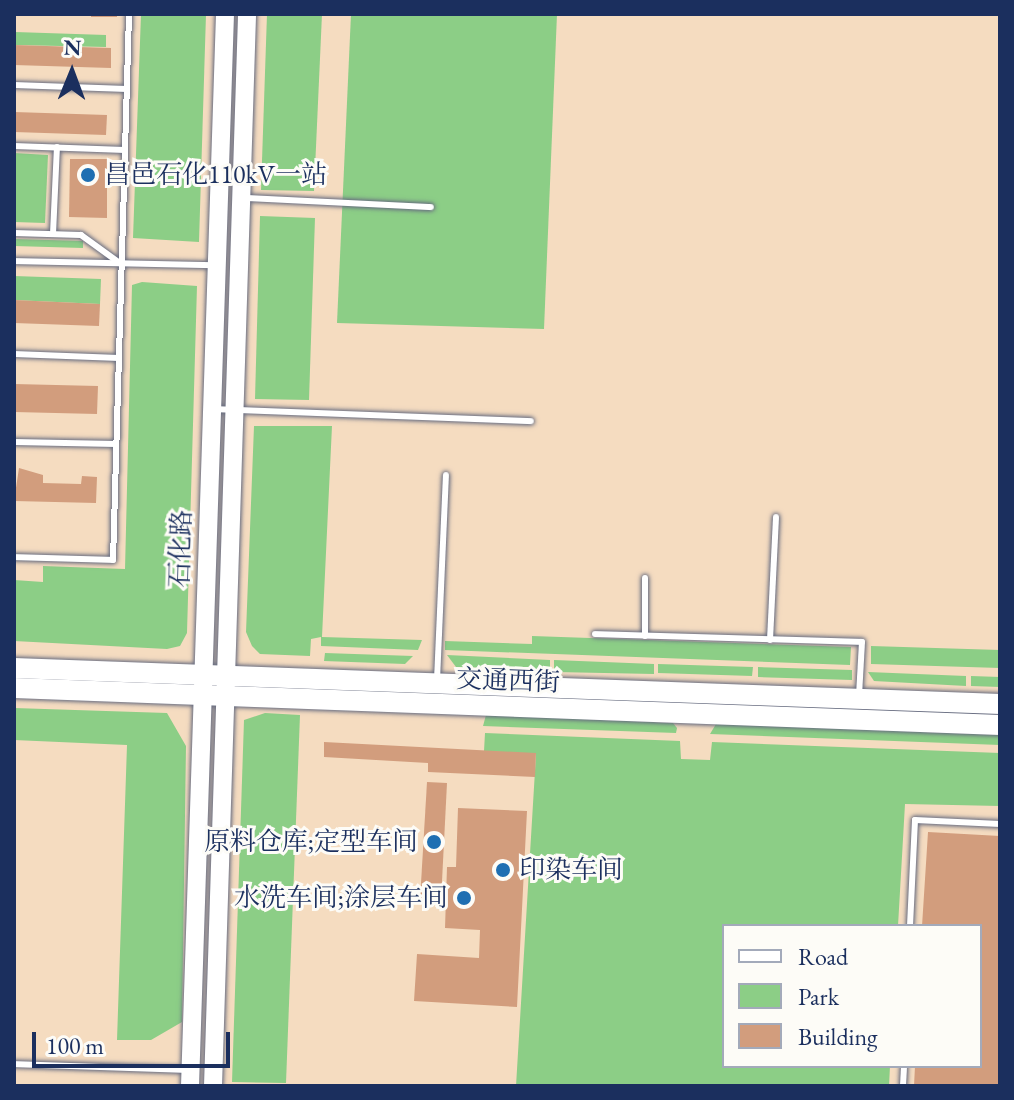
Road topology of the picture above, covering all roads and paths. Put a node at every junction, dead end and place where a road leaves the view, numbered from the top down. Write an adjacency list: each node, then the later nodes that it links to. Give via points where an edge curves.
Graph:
1 (129, 14): 5 (lane)
2 (225, 14): 15 (main road, 石化路)
3 (247, 14): 9 (main road, 石化路)
4 (14, 85): 5 (lane)
5 (127, 89): 8 (lane)
6 (14, 146): 7 (lane)
7 (57, 147): 8 (lane); 12 (lane)
8 (125, 150): 14 (lane)
9 (241, 198): 10 (lane); 19 (main road, 石化路)
10 (431, 207)
11 (14, 233): 12 (lane)
12 (53, 234): 14 (lane, via 81,235)
13 (14, 261): 14 (lane)
14 (122, 264): 15 (lane); 17 (lane)
15 (216, 265): 18 (main road, 石化路)
16 (14, 354): 17 (lane)
17 (119, 358): 22 (lane)
18 (211, 408): 19 (lane); 32 (main road, 石化路)
19 (235, 410): 20 (lane); 33 (main road, 石化路)
20 (531, 421)
21 (14, 442): 22 (lane)
22 (116, 444): 25 (lane, via 113,560)
23 (446, 475): 31 (lane)
24 (776, 517): 29 (lane)
25 (14, 557)
26 (645, 578): 28 (lane)
27 (595, 634): 28 (lane)
28 (645, 636): 29 (lane)
29 (770, 640): 35 (lane, via 862,642)
30 (14, 668): 32 (main road, 交通西街)
31 (437, 684): 33 (main road, 交通西街); 35 (main road, 交通西街)
32 (203, 685): 33 (main road, 交通西街); 34 (main road, 交通西街); 41 (main road, 石化路)
33 (226, 686): 37 (main road, 交通西街); 42 (main road, 石化路)
34 (14, 688)
35 (859, 699): 36 (main road, 交通西街)
36 (1000, 704)
37 (1000, 725)
38 (1000, 824): 39 (lane, via 915,820)
39 (910, 924)
40 (14, 1064): 41 (lane)
41 (191, 1078)
42 (213, 1086)

